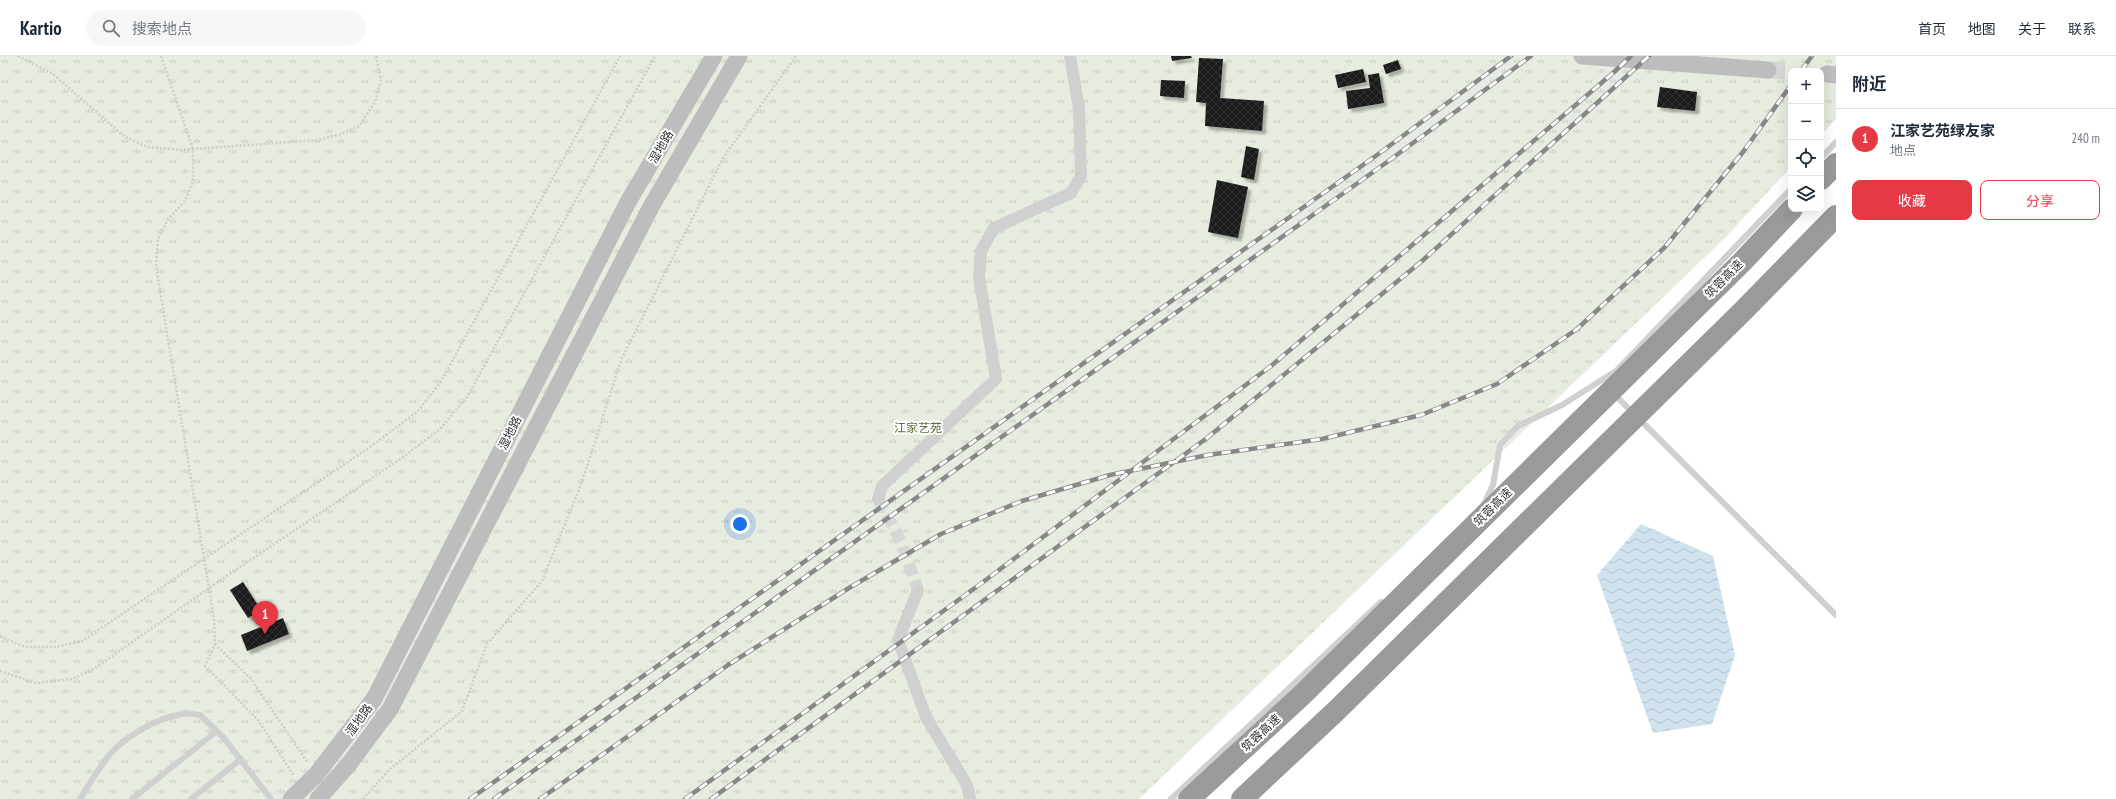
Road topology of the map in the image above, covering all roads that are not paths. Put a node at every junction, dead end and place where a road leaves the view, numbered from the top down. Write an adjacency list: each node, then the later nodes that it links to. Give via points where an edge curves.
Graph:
1 (714, 56): 21 (street, 湿地路, via 628,202 374,700 316,775)
2 (739, 56): 26 (street, 湿地路, via 652,205 390,709 349,764)
3 (1070, 56): 14 (street, via 1079,108 1081,176 1071,193 994,228 981,251 979,277 996,379 882,486)
4 (1582, 56): 5 (street)
5 (1768, 70)
6 (1836, 142): 7 (lane)
7 (1824, 155)
8 (1836, 164): 9 (highway)
9 (1824, 176)
10 (1788, 192): 13 (lane, via 1616,371)
11 (1789, 212): 29 (highway, 筑蓉高速, bridge, via 1730,274 1302,695)
12 (1836, 216): 30 (highway, bridge, via 1743,311 1387,661)
13 (1600, 381): 15 (lane, via 1562,405 1518,426 1500,445 1493,485); 18 (lane)
14 (878, 499)
15 (1478, 512)
16 (918, 590): 27 (street, via 898,640 926,717 967,785)
17 (1389, 595): 28 (lane)
18 (1836, 615)
19 (217, 731): 20 (lane); 22 (lane, via 200,715 182,714 158,722 132,736 112,752); 23 (lane)
20 (241, 759): 24 (lane); 25 (lane)
21 (296, 794)
22 (80, 799)
23 (132, 799)
24 (191, 799)
25 (271, 799)
26 (318, 799)
27 (970, 799)
28 (1170, 799)
29 (1189, 799)
30 (1242, 799)

